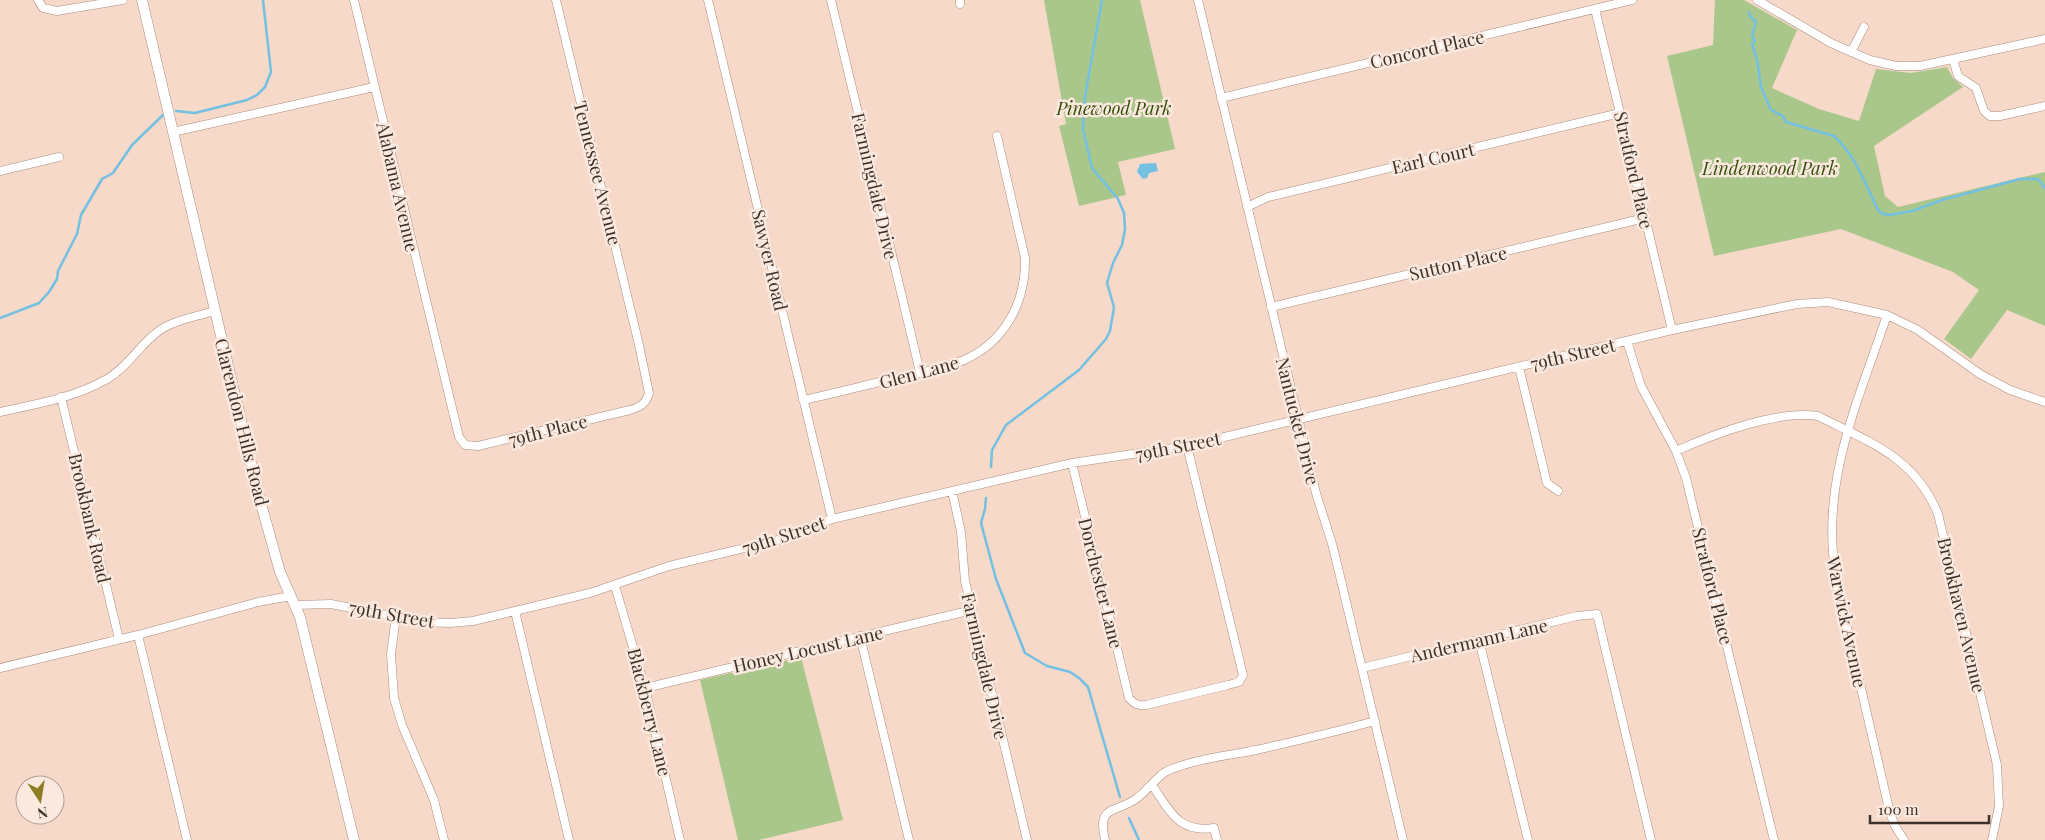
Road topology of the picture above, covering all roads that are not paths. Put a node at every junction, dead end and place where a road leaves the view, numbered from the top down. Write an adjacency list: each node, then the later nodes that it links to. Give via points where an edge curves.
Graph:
1 (38, 0): 2 (street, via 43,8 58,11)
2 (123, 0)
3 (142, 0): 20 (street, Clarendon Hills Road)
4 (354, 0): 16 (street, Alabama Avenue)
5 (556, 0): 31 (street, Tennessee Avenue)
6 (708, 0): 36 (street, Sawyer Road)
7 (831, 0): 33 (street, Farmingdale Drive)
8 (1198, 0): 17 (street, Nantucket Drive)
9 (1632, 0): 11 (street, Concord Place)
10 (1757, 0): 14 (street)
11 (1595, 9): 17 (street, Concord Place); 19 (street, Stratford Place)
12 (1864, 27): 14 (street)
13 (2045, 38): 15 (street)
14 (1851, 52): 15 (street, via 1896,66 1920,66)
15 (1953, 59): 18 (street, via 1958,76 1976,88 1984,111 1990,116)
16 (374, 87): 20 (street); 34 (street, Alabama Avenue)
17 (1222, 98): 24 (street, Nantucket Drive)
18 (2045, 106)
19 (1620, 113): 24 (street, Earl Court, via 1268,197); 25 (street, Stratford Place)
20 (173, 132): 27 (street, Clarendon Hills Road)
21 (998, 136): 33 (street, Glen Lane, via 1024,250 1021,295 1007,325 988,345 962,361)
22 (60, 157): 23 (street)
23 (0, 171)
24 (1247, 207): 26 (street, Nantucket Drive)
25 (1645, 218): 26 (street, Sutton Place); 29 (street, Stratford Place)
26 (1271, 307): 39 (street, Nantucket Drive)
27 (215, 311): 35 (street, via 161,329 119,371 92,387); 48 (street, Clarendon Hills Road, via 258,493 280,572)
28 (1887, 315): 29 (street, 79th Street, via 1845,305 1812,302 1772,307); 37 (street, 79th Street, via 1918,330 1980,374 2010,390); 40 (street, Warwick Avenue)
29 (1672, 330): 30 (street, 79th Street)
30 (1627, 341): 32 (street, 79th Street); 42 (street, Stratford Place, via 1646,398)
31 (639, 345): 34 (street, 79th Place, via 649,393 647,401 640,407 478,446 465,445 459,437)
32 (1519, 367): 39 (street, 79th Street); 45 (street, via 1547,483)
33 (920, 372): 36 (street, Glen Lane)
34 (443, 374)
35 (61, 398): 38 (street); 54 (street, Brookbank Road)
36 (803, 400): 46 (street, Sawyer Road)
37 (2045, 402)
38 (0, 412)
39 (1298, 419): 41 (street, 79th Street); 57 (street, Nantucket Drive)
40 (1848, 431): 42 (street, Brookhaven Avenue, via 1818,416 1798,414 1725,431); 74 (street, Warwick Avenue, via 1832,499 1833,561 1890,813); 75 (street, Brookhaven Avenue, via 1898,458 1910,469 1925,488 1938,514 1997,765 1999,806)
41 (1187, 446): 43 (street, 79th Street); 43 (street, Dorchester Lane, via 1242,679 1140,706 1129,698 1126,688)
42 (1676, 451): 73 (street, Stratford Place, via 1691,494)
43 (1072, 463): 44 (street, 79th Street)
44 (952, 491): 46 (street, 79th Street); 49 (street, Farmingdale Drive, via 961,532 963,572)
45 (1558, 491)
46 (832, 519): 47 (street, 79th Street, via 782,539 669,566)
47 (615, 586): 50 (street, 79th Street); 58 (street, Blackberry Lane)
48 (293, 601): 51 (street, 79th Street, via 332,604); 52 (street, 79th Street, via 258,602); 62 (street, Clarendon Hills Road, via 300,616)
49 (972, 610): 53 (street, Honey Locust Lane); 67 (street, Farmingdale Drive)
50 (515, 611): 51 (street, 79th Street, via 450,623); 64 (street)
51 (396, 618): 63 (street, via 391,654 394,698 402,726 434,800)
52 (138, 635): 54 (street, 79th Street); 61 (street)
53 (860, 636): 58 (street, Honey Locust Lane); 66 (street)
54 (119, 639): 56 (street, 79th Street)
55 (1479, 640): 57 (street, Andermann Lane); 71 (street); 72 (street, Andermann Lane, via 1596,614)
56 (0, 668)
57 (1362, 668): 59 (street, Nantucket Drive)
58 (645, 688): 65 (street, Blackberry Lane)
59 (1375, 721): 60 (street, via 1186,764 1164,772); 70 (street, Nantucket Drive)
60 (1152, 785): 68 (street, via 1137,799 1104,816); 69 (street, via 1171,812 1187,827 1200,830 1214,828)
61 (187, 840)
62 (354, 840)
63 (444, 840)
64 (570, 840)
65 (680, 840)
66 (909, 840)
67 (1027, 840)
68 (1105, 840)
69 (1217, 840)
70 (1403, 840)
71 (1528, 840)
72 (1651, 840)
73 (1774, 840)
74 (1904, 840)
75 (1992, 840)

